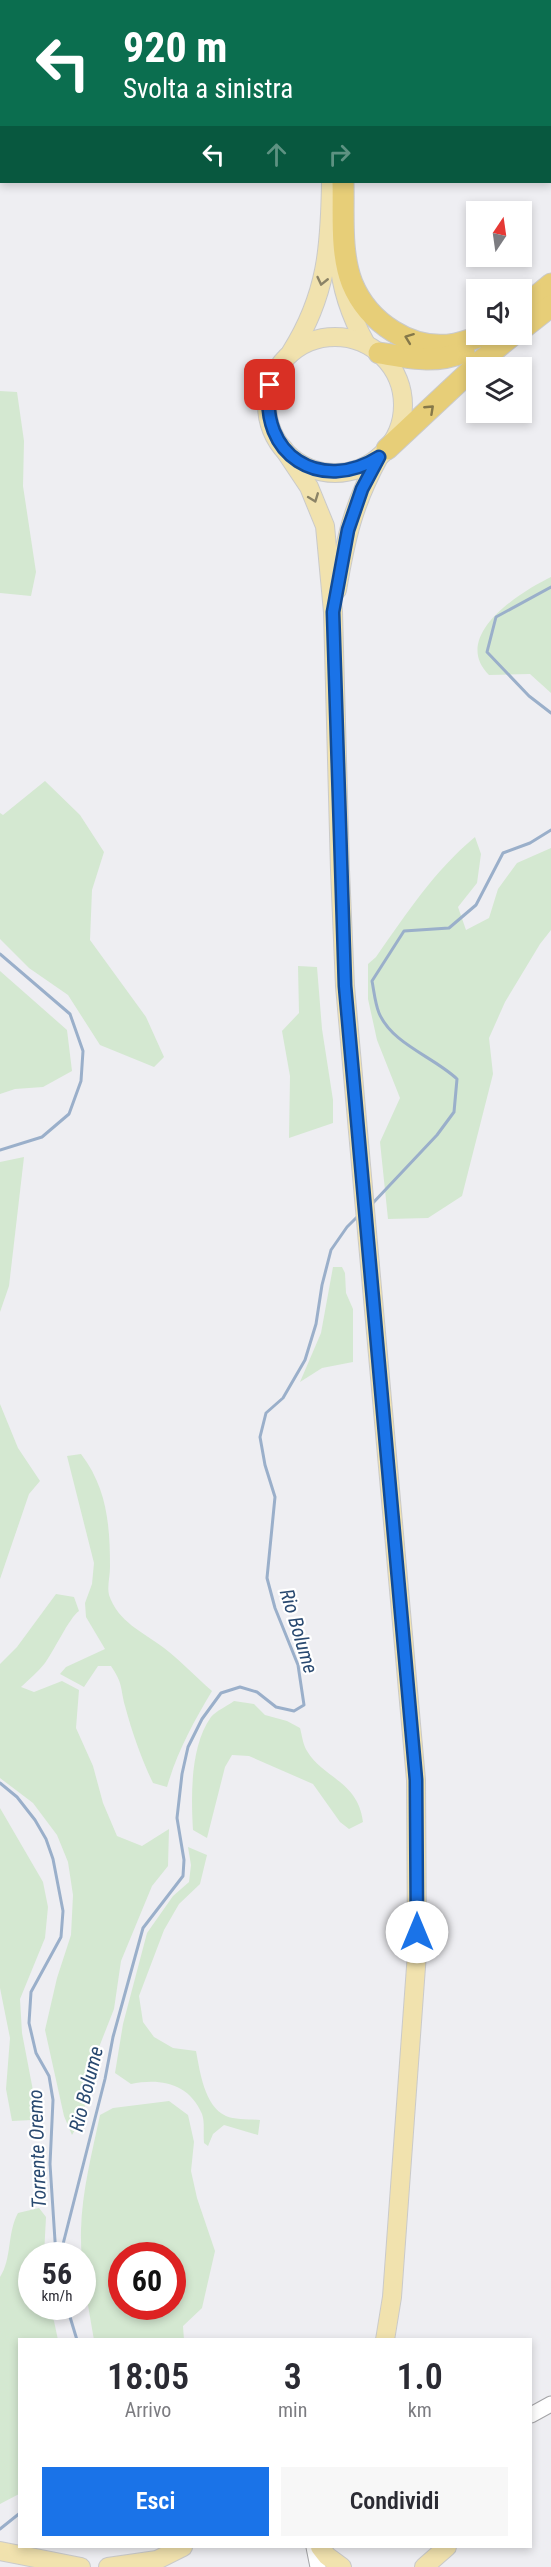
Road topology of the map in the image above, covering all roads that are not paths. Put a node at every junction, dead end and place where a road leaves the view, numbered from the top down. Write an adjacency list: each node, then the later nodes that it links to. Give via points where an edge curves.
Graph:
1 (332, 183): 11 (main road, via 340,281 354,322)
2 (332, 183): 12 (main road, one-way to 12, via 323,283 308,326)
3 (343, 183): 8 (highway, one-way to 3, via 424,344 393,332 367,310 351,282 345,250)
4 (551, 284): 5 (highway)
5 (532, 300)
6 (551, 306): 7 (highway)
7 (532, 321)
8 (466, 341)
9 (475, 345): 11 (highway, via 451,358 429,361)
10 (501, 345): 14 (highway, one-way to 10)
11 (373, 349): 12 (main road, via 351,339 325,338 301,346); 14 (main road, via 391,366 400,382 403,400 397,434)
12 (287, 357): 13 (main road, via 274,378 267,402 271,426)
13 (283, 448): 14 (main road, via 296,460 330,472 356,469); 15 (main road, one-way to 15, via 309,487 325,526)
14 (383, 453): 15 (main road, via 362,489 348,530)
15 (333, 612): 16 (main road, via 345,974 416,1780 417,1953)
16 (392, 2297): 17 (main road); 18 (main road)
17 (385, 2338)
18 (394, 2338)
19 (551, 2404): 20 (street)
20 (532, 2414)
21 (181, 2548): 28 (main road, via 157,2560)
22 (314, 2548): 29 (street)
23 (321, 2548): 30 (main road)
24 (447, 2548): 31 (main road)
25 (448, 2548): 32 (main road)
26 (0, 2551): 27 (main road)
27 (81, 2567)
28 (108, 2567)
29 (318, 2567)
30 (342, 2567)
31 (424, 2567)
32 (451, 2567)

